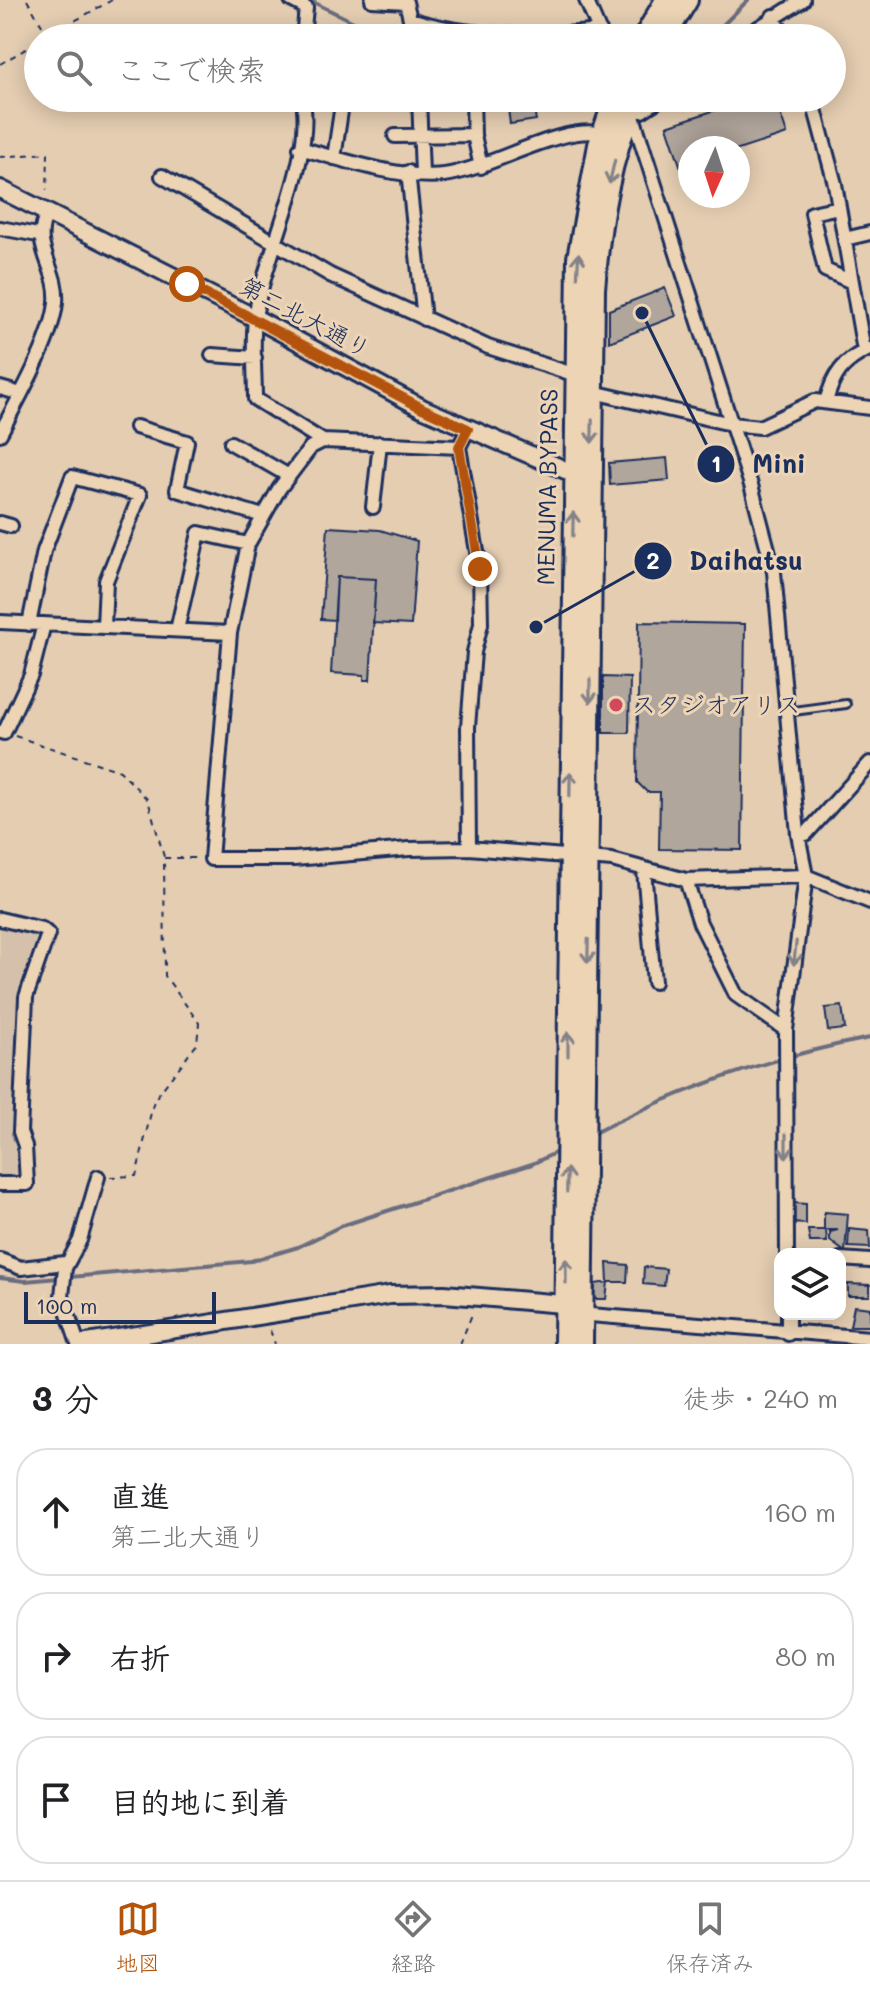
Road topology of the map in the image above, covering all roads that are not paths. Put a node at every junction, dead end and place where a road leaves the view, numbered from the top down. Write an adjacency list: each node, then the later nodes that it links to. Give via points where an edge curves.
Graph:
1 (291, 0): 8 (street)
2 (372, 0): 7 (street)
3 (586, 0): 11 (street)
4 (666, 0): 12 (highway)
5 (687, 0): 13 (highway)
6 (803, 0): 9 (street)
7 (398, 1): 10 (street, via 406,2 410,19)
8 (309, 5)
9 (773, 16): 14 (street); 15 (street)
10 (425, 24)
11 (596, 24)
12 (652, 24)
13 (672, 24)
14 (762, 24)
15 (777, 24)
16 (306, 112): 28 (street)
17 (341, 112): 29 (street)
18 (420, 112): 27 (street)
19 (473, 112): 25 (street)
20 (619, 112): 24 (highway, MENUMA BYPASS)
21 (625, 112): 49 (highway, MENUMA BYPASS, one-way to 49, via 599,243)
22 (631, 112): 53 (street)
23 (815, 112): 34 (street)
24 (603, 134): 30 (street, via 576,131); 47 (highway, MENUMA BYPASS, one-way to 24, via 578,258)
25 (474, 135): 27 (street); 30 (street)
26 (395, 136): 27 (street)
27 (421, 136): 31 (street)
28 (300, 148): 29 (street); 40 (street)
29 (334, 158): 31 (street)
30 (481, 167): 31 (street, via 441,176)
31 (415, 172): 43 (street)
32 (162, 176): 40 (street)
33 (0, 189): 35 (street, 第二北大通り)
34 (839, 207): 39 (street); 41 (street, via 812,213 825,270)
35 (47, 214): 38 (street); 42 (street, 第二北大通り)
36 (0, 228): 38 (street)
37 (870, 233): 39 (street)
38 (38, 235): 50 (street, via 56,302)
39 (845, 239): 41 (street)
40 (276, 243): 42 (street); 43 (street)
41 (852, 282): 44 (street)
42 (255, 318): 46 (street); 55 (street, 第二北大通り)
43 (424, 319): 47 (street, via 488,347)
44 (867, 350): 51 (street, via 833,376)
45 (212, 355): 46 (street)
46 (255, 358): 57 (street, via 255,399)
47 (576, 375): 62 (highway, MENUMA BYPASS)
48 (0, 388): 50 (street)
49 (593, 392): 53 (street); 62 (highway, MENUMA BYPASS, one-way to 62)
50 (21, 394): 56 (street)
51 (826, 402): 52 (street); 53 (street, via 815,401 760,427)
52 (870, 408)
53 (731, 424): 73 (street, via 774,572)
54 (136, 427): 64 (street, via 187,442 177,490)
55 (468, 429): 60 (street); 62 (street, 第二北大通り)
56 (0, 434)
57 (323, 441): 59 (street); 61 (street, via 311,447)
58 (231, 443): 61 (street)
59 (380, 443): 60 (street); 63 (street)
60 (459, 447): 77 (street, via 480,569 481,624 468,727)
61 (289, 476): 64 (street)
62 (582, 478): 78 (highway, MENUMA BYPASS)
63 (373, 507)
64 (263, 516): 65 (street)
65 (248, 544): 70 (street, via 199,533); 71 (street)
66 (0, 622): 67 (street)
67 (29, 624): 68 (street); 69 (street, via 44,551 72,477 140,495 106,581)
68 (44, 624): 69 (street); 74 (street, via 31,675)
69 (104, 627): 70 (street)
70 (177, 630): 71 (street)
71 (230, 633): 77 (street, via 211,859)
72 (846, 704): 73 (lane)
73 (786, 712): 76 (street)
74 (2, 732)
75 (870, 763): 76 (street, via 806,834)
76 (798, 834): 80 (street)
77 (469, 848): 78 (street)
78 (579, 858): 79 (street, via 612,860); 93 (highway, MENUMA BYPASS)
79 (644, 870): 81 (street); 84 (street)
80 (806, 876): 81 (street); 82 (street); 85 (street, one-way to 85)
81 (686, 880): 85 (street, via 700,923 736,995)
82 (870, 902)
83 (0, 919): 87 (street, via 48,934 26,997 20,1132 27,1184)
84 (654, 982)
85 (786, 1030): 88 (street, one-way to 88)
86 (98, 1177): 92 (street, via 80,1240)
87 (0, 1184)
88 (787, 1248)
89 (846, 1259): 91 (street)
90 (0, 1260): 92 (street, via 21,1268)
91 (870, 1261)
92 (65, 1265): 96 (street, via 62,1296)
93 (574, 1305): 94 (street, via 590,1315); 96 (street, via 390,1295); 97 (highway); 98 (highway)
94 (796, 1337): 95 (street)
95 (870, 1338)
96 (79, 1344)
97 (565, 1344)
98 (582, 1344)

